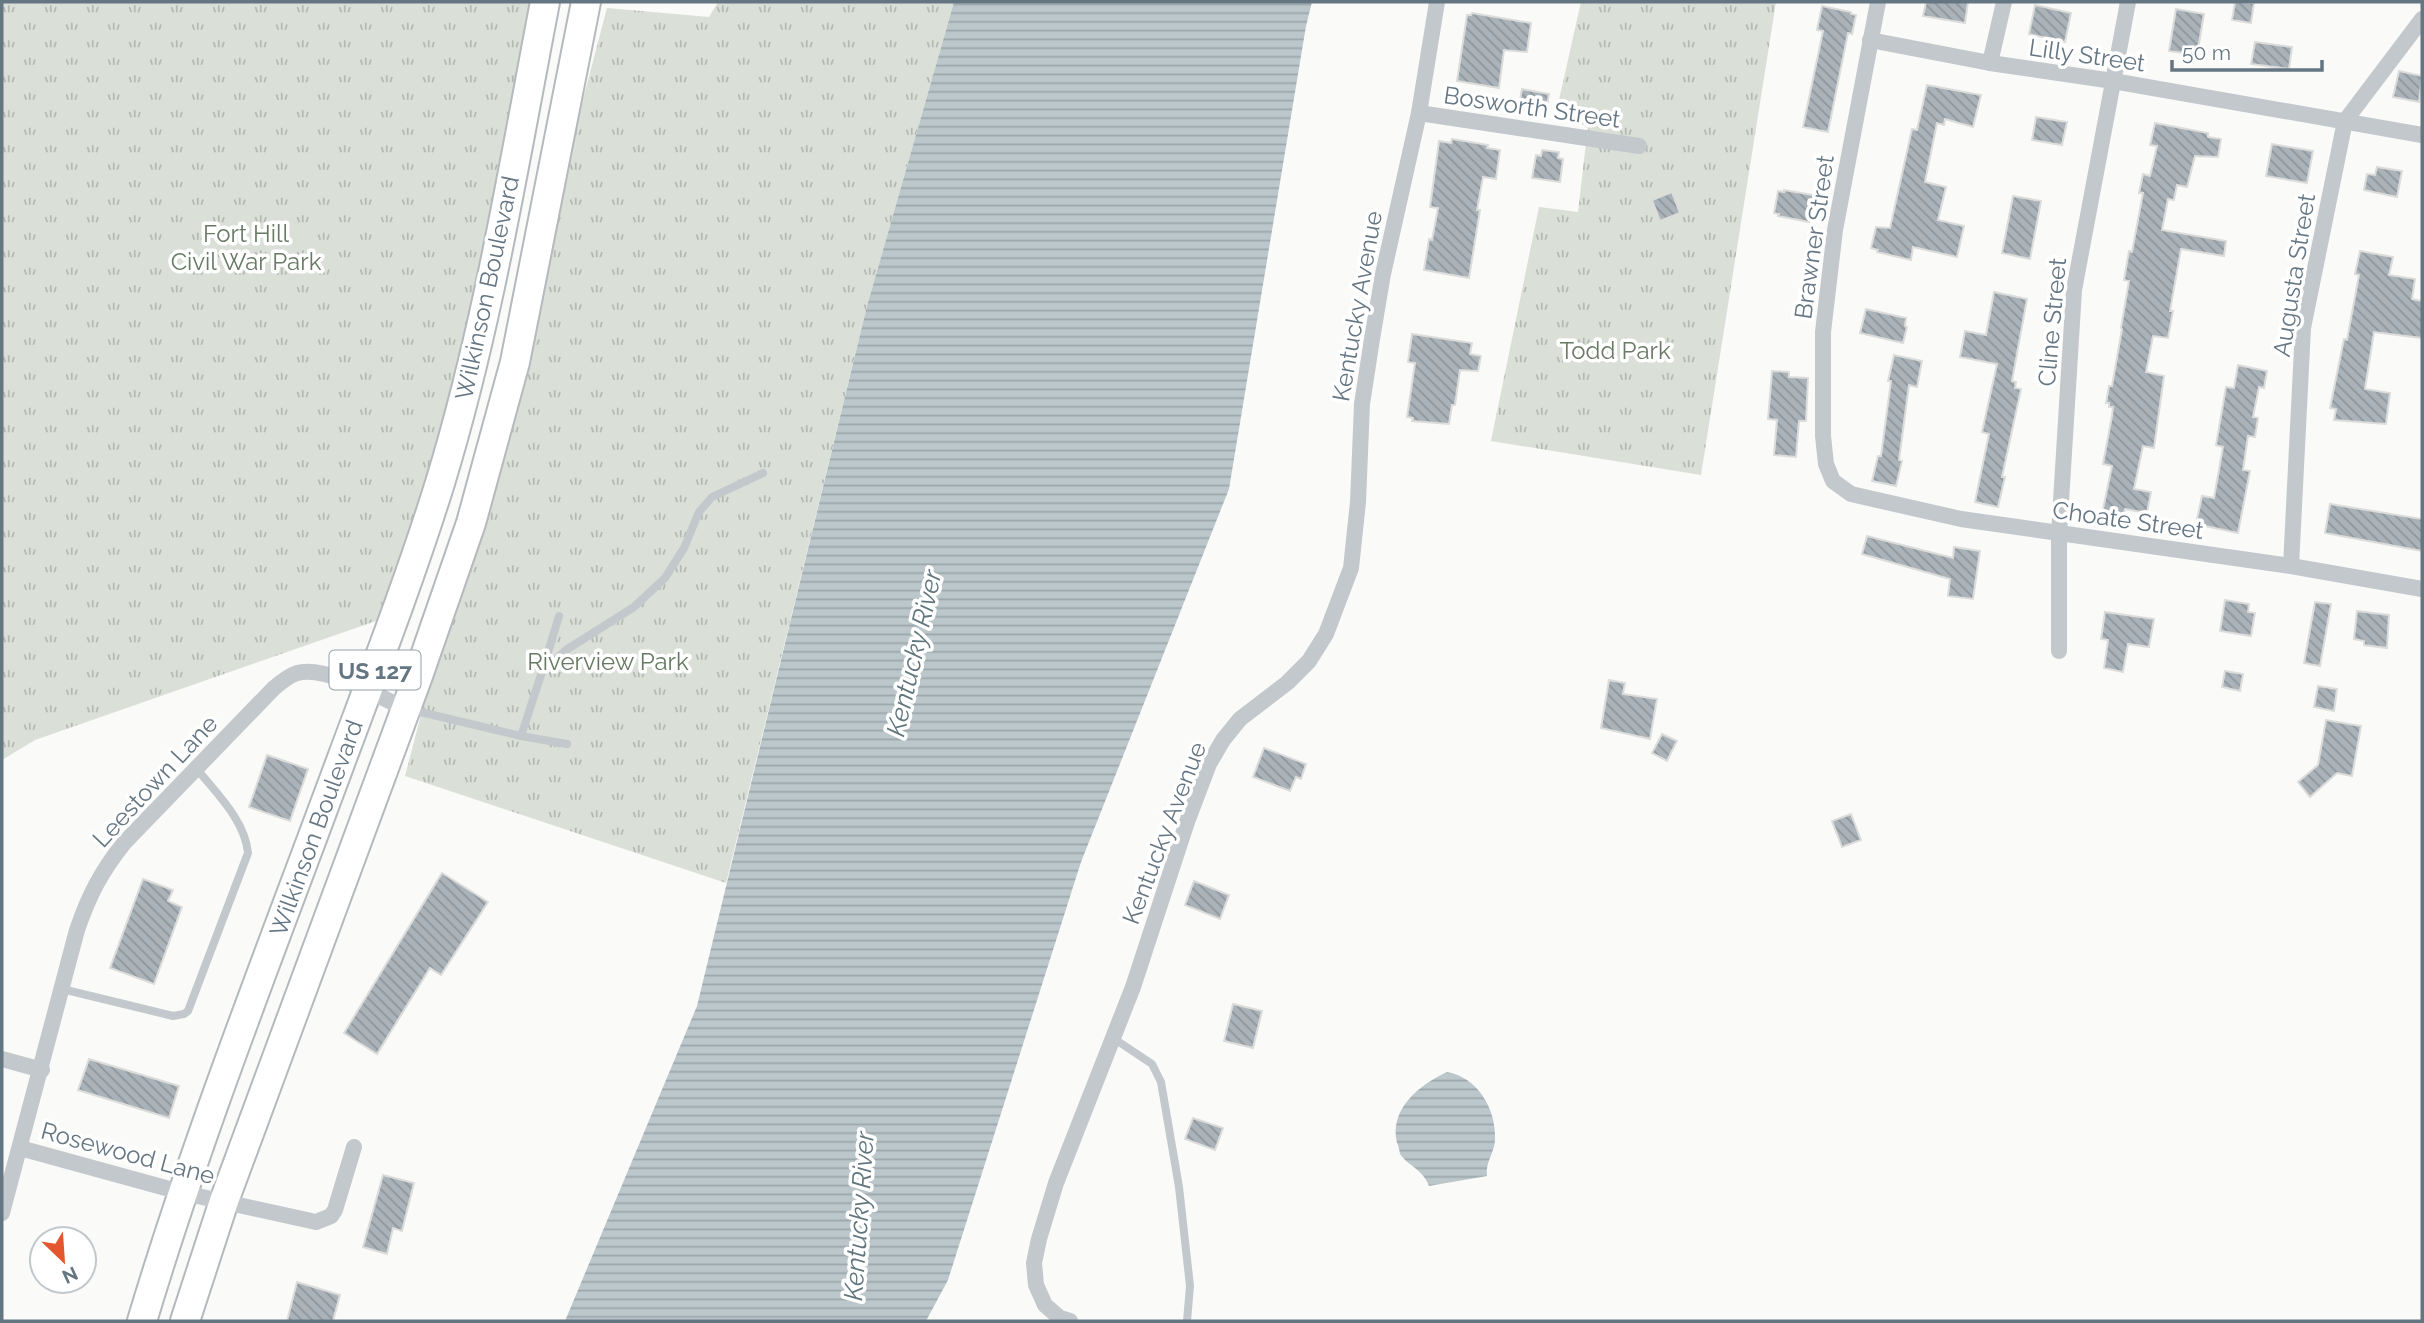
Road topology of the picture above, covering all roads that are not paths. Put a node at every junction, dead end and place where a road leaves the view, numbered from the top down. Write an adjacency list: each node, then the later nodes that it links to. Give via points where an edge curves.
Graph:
1 (545, 2): 23 (highway, Wilkinson Boulevard / US 127, via 468,380 436,494)
2 (586, 2): 24 (highway, Wilkinson Boulevard / US 127, via 502,416 454,575)
3 (1437, 2): 11 (street, Kentucky Avenue)
4 (1878, 2): 8 (street, Brawner Street)
5 (2004, 2): 9 (street)
6 (2129, 2): 10 (street, Cline Street)
7 (2422, 19): 12 (street, Augusta Street)
8 (1870, 40): 9 (street, Lilly Street); 16 (street, Brawner Street, via 1835,230 1823,332 1823,436)
9 (1990, 63): 10 (street, Lilly Street)
10 (2113, 80): 12 (street, Lilly Street); 17 (street, Cline Street, via 2074,290)
11 (1419, 113): 14 (street, Bosworth Street); 29 (street, Kentucky Avenue, via 1383,274 1362,404 1351,568 1326,634 1309,661 1240,719 1209,764)
12 (2345, 121): 13 (street, Lilly Street); 18 (street, Augusta Street, via 2302,328)
13 (2422, 135)
14 (1639, 146)
15 (763, 473): 22 (lane, via 712,497 699,512 665,578 634,607 566,650)
16 (1833, 481): 17 (street, Choate Street, via 1851,494 1883,503)
17 (2059, 534): 18 (street, Choate Street); 21 (street, Cline Street)
18 (2291, 566): 19 (street, Choate Street)
19 (2422, 589)
20 (559, 616): 22 (lane)
21 (2059, 651)
22 (542, 672): 25 (lane)
23 (368, 691): 24 (street, Leestown Lane); 27 (street, Leestown Lane, via 325,674 291,676); 34 (highway, Wilkinson Boulevard / US 127)
24 (405, 709): 25 (lane); 35 (highway, Wilkinson Boulevard / US 127)
25 (521, 736): 26 (lane)
26 (567, 744)
27 (197, 769): 28 (street, Leestown Lane, via 104,869 89,897); 28 (lane, via 233,815 248,853 188,1010 173,1016)
28 (62, 989): 31 (street, Leestown Lane)
29 (1113, 1037): 39 (street, Kentucky Avenue, via 1056,1183 1034,1263 1036,1285 1045,1305); 40 (lane, via 1152,1064 1161,1082 1179,1187 1189,1286)
30 (2, 1059): 31 (street)
31 (41, 1070): 33 (street, Leestown Lane)
32 (355, 1147): 35 (street, Rosewood Lane, via 339,1202 324,1220 306,1221)
33 (20, 1148): 34 (street, Rosewood Lane); 36 (street, Leestown Lane)
34 (184, 1193): 35 (street, Rosewood Lane); 37 (highway, Wilkinson Boulevard / US 127)
35 (225, 1201): 38 (highway, Wilkinson Boulevard / US 127)
36 (2, 1213)
37 (142, 1321)
38 (185, 1321)
39 (1070, 1321)
40 (1187, 1321)

